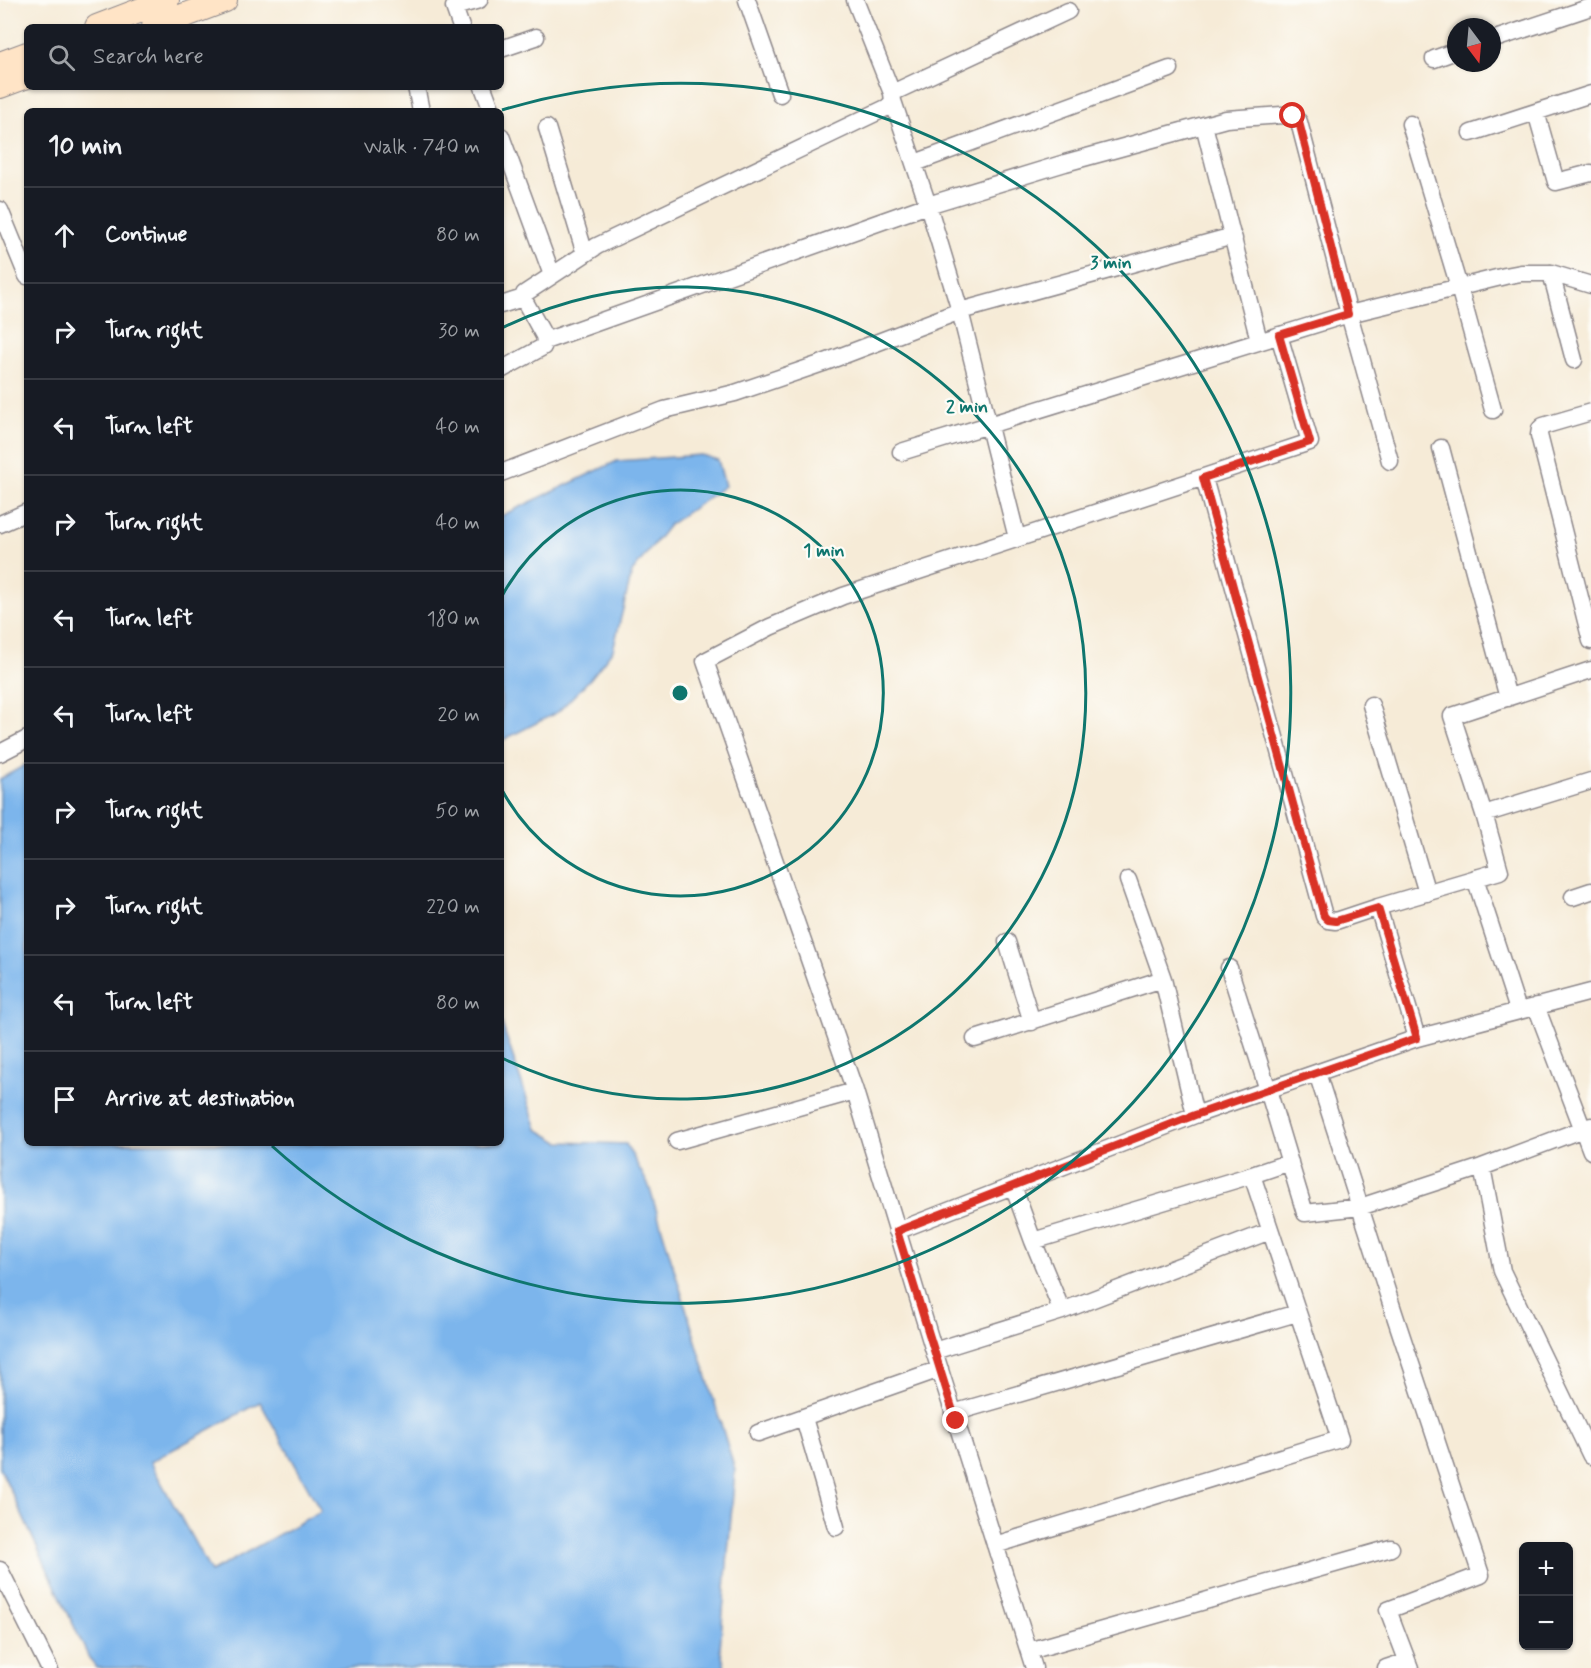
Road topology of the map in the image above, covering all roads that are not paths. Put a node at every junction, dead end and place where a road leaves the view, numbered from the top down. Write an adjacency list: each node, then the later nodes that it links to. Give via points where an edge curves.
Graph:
1 (166, 0): 8 (street)
2 (225, 0): 9 (street)
3 (479, 0): 10 (street, via 454,7)
4 (747, 0): 23 (street)
5 (855, 0): 25 (street)
6 (1591, 7): 12 (street)
7 (1068, 11): 25 (street)
8 (105, 24)
9 (162, 24)
10 (460, 24)
11 (536, 37): 13 (street)
12 (1501, 37)
13 (504, 48)
14 (1447, 54): 16 (street)
15 (24, 55): 17 (street)
16 (1434, 58)
17 (0, 64)
18 (1170, 69): 34 (street)
19 (24, 77): 20 (street)
20 (0, 86)
21 (417, 90): 26 (street)
22 (484, 90): 27 (street)
23 (780, 94)
24 (1591, 94): 28 (street)
25 (893, 97): 34 (street); 39 (street, via 888,107)
26 (420, 108)
27 (491, 108)
28 (1536, 112): 32 (street); 35 (street, via 1556,182)
29 (1410, 124): 44 (street)
30 (1204, 125): 36 (street); 38 (street); 48 (street, via 1227,119 1282,115 1293,116 1299,122)
31 (547, 128): 39 (street)
32 (1471, 133)
33 (504, 149): 42 (street)
34 (915, 163): 36 (street)
35 (1591, 173)
36 (928, 205): 47 (street); 50 (street)
37 (0, 210): 40 (street)
38 (1234, 238): 47 (street); 51 (street)
39 (585, 254): 42 (street)
40 (24, 269)
41 (1551, 273): 43 (street); 44 (street, via 1513,274); 52 (street)
42 (552, 275): 45 (street)
43 (1591, 285)
44 (1459, 287): 48 (street); 54 (street)
45 (523, 298): 46 (street); 50 (street)
46 (504, 304)
47 (960, 311): 56 (street); 60 (street, via 735,393 664,410)
48 (1348, 314): 49 (street); 59 (street)
49 (1279, 335): 51 (street); 61 (street, via 1310,442)
50 (545, 341): 53 (street, via 543,347)
51 (1260, 341): 56 (street)
52 (1574, 360)
53 (504, 368)
54 (1493, 410)
55 (1591, 412): 65 (street, via 1544,426 1539,435)
56 (989, 424): 58 (street); 64 (street)
57 (1441, 447): 67 (street)
58 (901, 452)
59 (1390, 461)
60 (504, 472)
61 (1203, 478): 64 (street); 78 (street, via 1324,916 1336,921)
62 (24, 513): 63 (street)
63 (0, 524)
64 (1017, 538): 90 (street, via 843,596 770,627 705,661)
65 (1591, 641)
66 (1591, 670): 67 (street)
67 (1508, 698): 72 (street, via 1452,716)
68 (1371, 705): 76 (street)
69 (24, 741): 70 (street)
70 (0, 753)
71 (1591, 782): 72 (street)
72 (1484, 814): 73 (street, via 1500,871)
73 (1476, 878): 76 (street); 84 (street)
74 (1128, 880): 81 (street)
75 (1591, 891): 77 (street)
76 (1427, 893): 78 (street)
77 (1573, 897)
78 (1378, 908): 86 (street)
79 (1007, 942): 85 (street)
80 (1229, 968): 89 (street)
81 (1163, 979): 85 (street); 91 (street)
82 (1591, 992): 83 (street)
83 (1536, 1006): 84 (street); 92 (street)
84 (1518, 1010): 86 (street)
85 (1032, 1022): 87 (street)
86 (1417, 1038): 88 (street)
87 (975, 1039)
88 (1317, 1073): 89 (street); 99 (street)
89 (1268, 1090): 91 (street); 95 (street)
90 (855, 1091): 93 (street); 100 (street)
91 (1195, 1115): 98 (street)
92 (1587, 1128): 94 (street); 96 (street)
93 (677, 1141)
94 (1591, 1150)
95 (1290, 1162): 97 (street); 99 (street, via 1305,1213)
96 (1482, 1167): 99 (street); 110 (street, via 1502,1271)
97 (1252, 1175): 101 (street); 102 (street)
98 (1013, 1186): 100 (street); 102 (street)
99 (1360, 1207): 116 (street, via 1481,1575 1388,1610)
100 (897, 1231): 105 (street)
101 (1270, 1231): 103 (street); 104 (street)
102 (1033, 1241): 103 (street)
103 (1062, 1311): 105 (street)
104 (1297, 1313): 107 (street); 112 (street, via 1340,1439)
105 (934, 1352): 106 (street)
106 (940, 1369): 107 (street); 108 (street)
107 (953, 1413): 112 (street)
108 (804, 1418): 109 (street); 111 (street)
109 (758, 1433)
110 (1591, 1456)
111 (836, 1527)
112 (995, 1545): 115 (street)
113 (1391, 1548): 115 (street)
114 (0, 1570): 117 (street)
115 (1029, 1651): 118 (street)
116 (1408, 1665): 119 (street)
117 (49, 1668)
118 (1034, 1668)
119 (1386, 1668)

